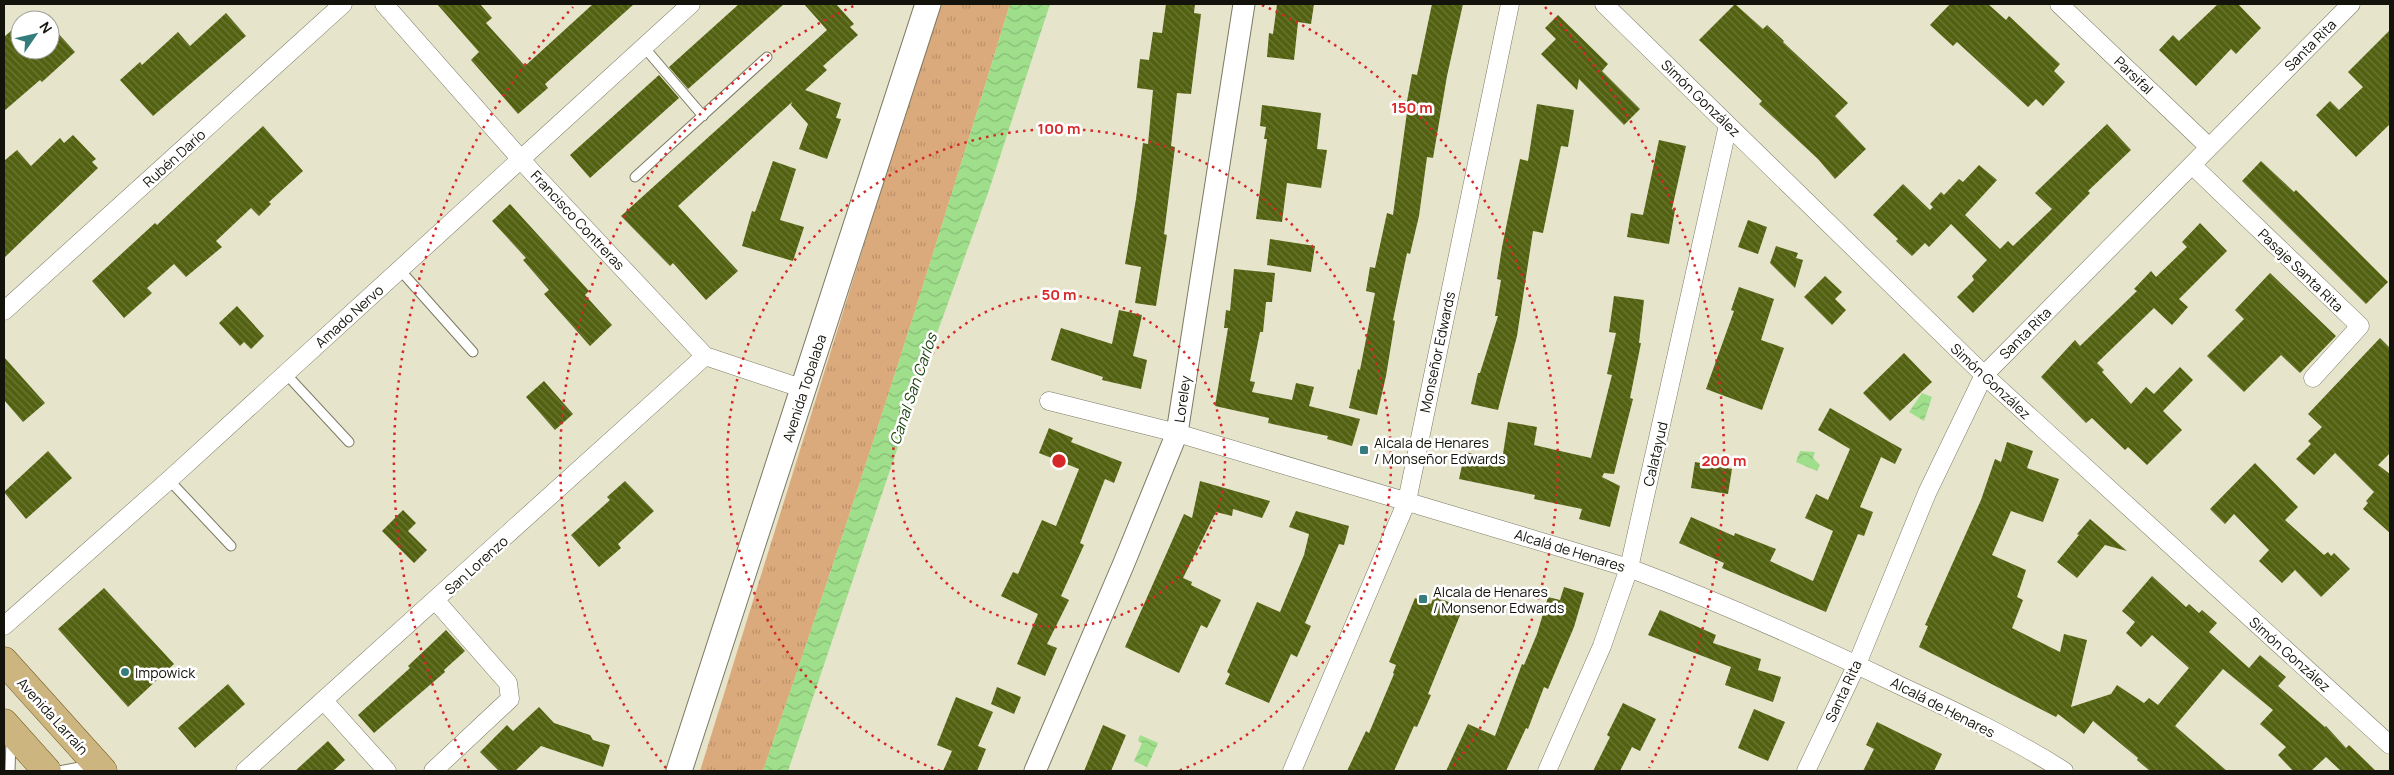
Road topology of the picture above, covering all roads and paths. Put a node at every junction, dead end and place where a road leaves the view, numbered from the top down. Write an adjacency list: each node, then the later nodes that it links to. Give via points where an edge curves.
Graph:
1 (343, 4): 19 (street, Rubén Darío)
2 (384, 4): 15 (street, Francisco Contreras)
3 (691, 4): 10 (street, Amado Nervo)
4 (928, 4): 25 (main road, Avenida Tobalaba)
5 (1244, 4): 27 (street, Loreley)
6 (1510, 4): 30 (street, Monseñor Edwards)
7 (1604, 4): 13 (street, Simón González)
8 (2059, 4): 14 (street, Parsifal)
9 (2350, 4): 14 (street, Santa Rita)
10 (643, 46): 12 (lane); 15 (street, Amado Nervo)
11 (767, 57): 12 (lane)
12 (703, 116): 17 (lane)
13 (1728, 125): 23 (street, Simón González); 32 (street, Calatayud)
14 (2209, 147): 16 (street, Santa Rita)
15 (520, 158): 18 (street, Amado Nervo); 21 (street, Francisco Contreras)
16 (2192, 165): 23 (street, Santa Rita); 24 (street, Pasaje Santa Rita, via 2360,326)
17 (635, 177)
18 (400, 270): 20 (lane); 22 (street, Amado Nervo)
19 (4, 311)
20 (473, 352)
21 (706, 356): 25 (street, Francisco Contreras); 33 (street, San Lorenzo)
22 (286, 374): 28 (lane); 29 (street, Amado Nervo)
23 (1984, 375): 36 (street, Santa Rita, via 1928,493); 39 (street, Simón González)
24 (2313, 378)
25 (804, 389): 47 (main road, Avenida Tobalaba)
26 (1049, 400): 27 (street, Alcalá de Henares)
27 (1177, 433): 30 (street, Alcalá de Henares); 48 (street, Loreley)
28 (349, 442)
29 (169, 480): 31 (lane); 34 (street, Amado Nervo)
30 (1407, 501): 32 (street, Alcalá de Henares); 49 (street, Monseñor Edwards)
31 (231, 546)
32 (1629, 568): 36 (street, Alcalá de Henares, via 1688,590); 50 (street, Calatayud, via 1602,646)
33 (436, 601): 37 (street, San Lorenzo); 46 (street, via 508,683 510,699)
34 (4, 626)
35 (4, 660): 40 (main road, Avenida Larraín)
36 (1857, 664): 51 (street, Santa Rita); 52 (street, Alcalá de Henares)
37 (324, 701): 44 (street, San Lorenzo); 45 (street)
38 (8, 727): 41 (lane); 42 (main road)
39 (2390, 745)
40 (102, 770): 43 (lane, via 80,767)
41 (10, 771)
42 (48, 771)
43 (59, 771)
44 (245, 771)
45 (387, 771)
46 (433, 771)
47 (679, 771)
48 (1035, 771)
49 (1292, 771)
50 (1547, 771)
51 (1806, 771)
52 (2064, 771)

